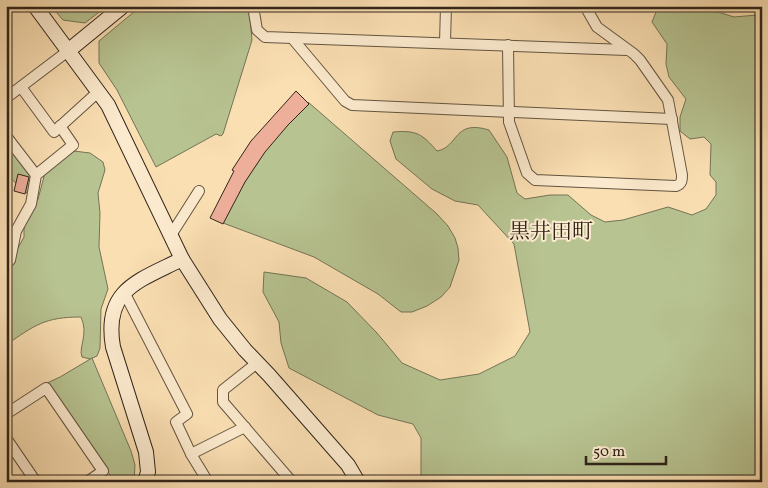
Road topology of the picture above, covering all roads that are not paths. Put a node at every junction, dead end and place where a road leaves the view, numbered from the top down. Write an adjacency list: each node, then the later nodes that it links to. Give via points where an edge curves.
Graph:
1 (34, 6): 10 (street)
2 (123, 6): 10 (street)
3 (253, 6): 6 (street, via 259,33 265,37)
4 (446, 6): 7 (street)
5 (585, 6): 9 (street, via 597,27)
6 (292, 38): 7 (street); 14 (street, via 345,101 352,105)
7 (445, 43): 8 (street)
8 (508, 45): 9 (street); 14 (street)
9 (628, 50): 15 (street, via 640,60 668,100)
10 (68, 51): 11 (street); 12 (street)
11 (21, 87): 13 (street); 16 (street, via 54,132)
12 (98, 92): 16 (street); 20 (street, via 108,105)
13 (6, 98)
14 (509, 112): 15 (street); 15 (street, via 509,122 527,173 535,180 676,186 682,178)
15 (672, 119)
16 (60, 126): 18 (street, via 73,145)
17 (6, 136): 18 (street)
18 (36, 175): 21 (street, via 31,204)
19 (199, 191): 20 (street)
20 (171, 235): 22 (street)
21 (10, 236): 23 (street, via 10,260)
22 (182, 259): 24 (street); 25 (street, via 220,319)
23 (6, 264)
24 (124, 292): 29 (street, via 187,414 176,422); 32 (street, via 112,312 111,334 146,452 148,472)
25 (257, 363): 27 (street, via 223,390 223,402); 35 (street, via 348,465)
26 (6, 414): 31 (street, via 46,388 103,471)
27 (244, 427): 29 (street); 34 (street)
28 (6, 438): 30 (street)
29 (192, 454): 33 (street)
30 (36, 482)
31 (87, 482)
32 (145, 482)
33 (208, 482)
34 (292, 482)
35 (358, 482)

